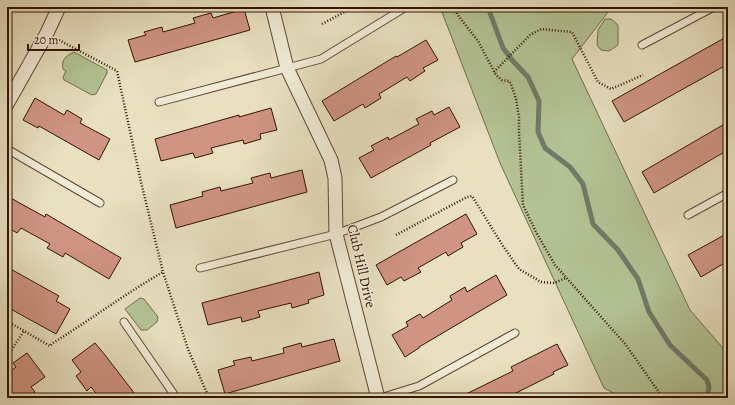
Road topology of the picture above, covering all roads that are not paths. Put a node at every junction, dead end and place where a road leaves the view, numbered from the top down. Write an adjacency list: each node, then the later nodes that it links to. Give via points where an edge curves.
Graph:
1 (59, 7): 8 (street)
2 (272, 7): 6 (street, Club Hill Drive)
3 (406, 7): 6 (lane, via 322,59)
4 (714, 7): 5 (lane)
5 (642, 45)
6 (287, 68): 7 (lane); 14 (street, Club Hill Drive, via 331,160 335,178)
7 (159, 102)
8 (7, 104)
9 (7, 150): 12 (lane)
10 (454, 180): 14 (lane, via 381,217)
11 (728, 193): 13 (lane)
12 (100, 203)
13 (688, 215)
14 (336, 234): 15 (lane); 19 (street, Club Hill Drive)
15 (200, 268)
16 (124, 322): 18 (lane)
17 (515, 333): 19 (lane, via 419,386)
18 (174, 398)
19 (379, 398)

